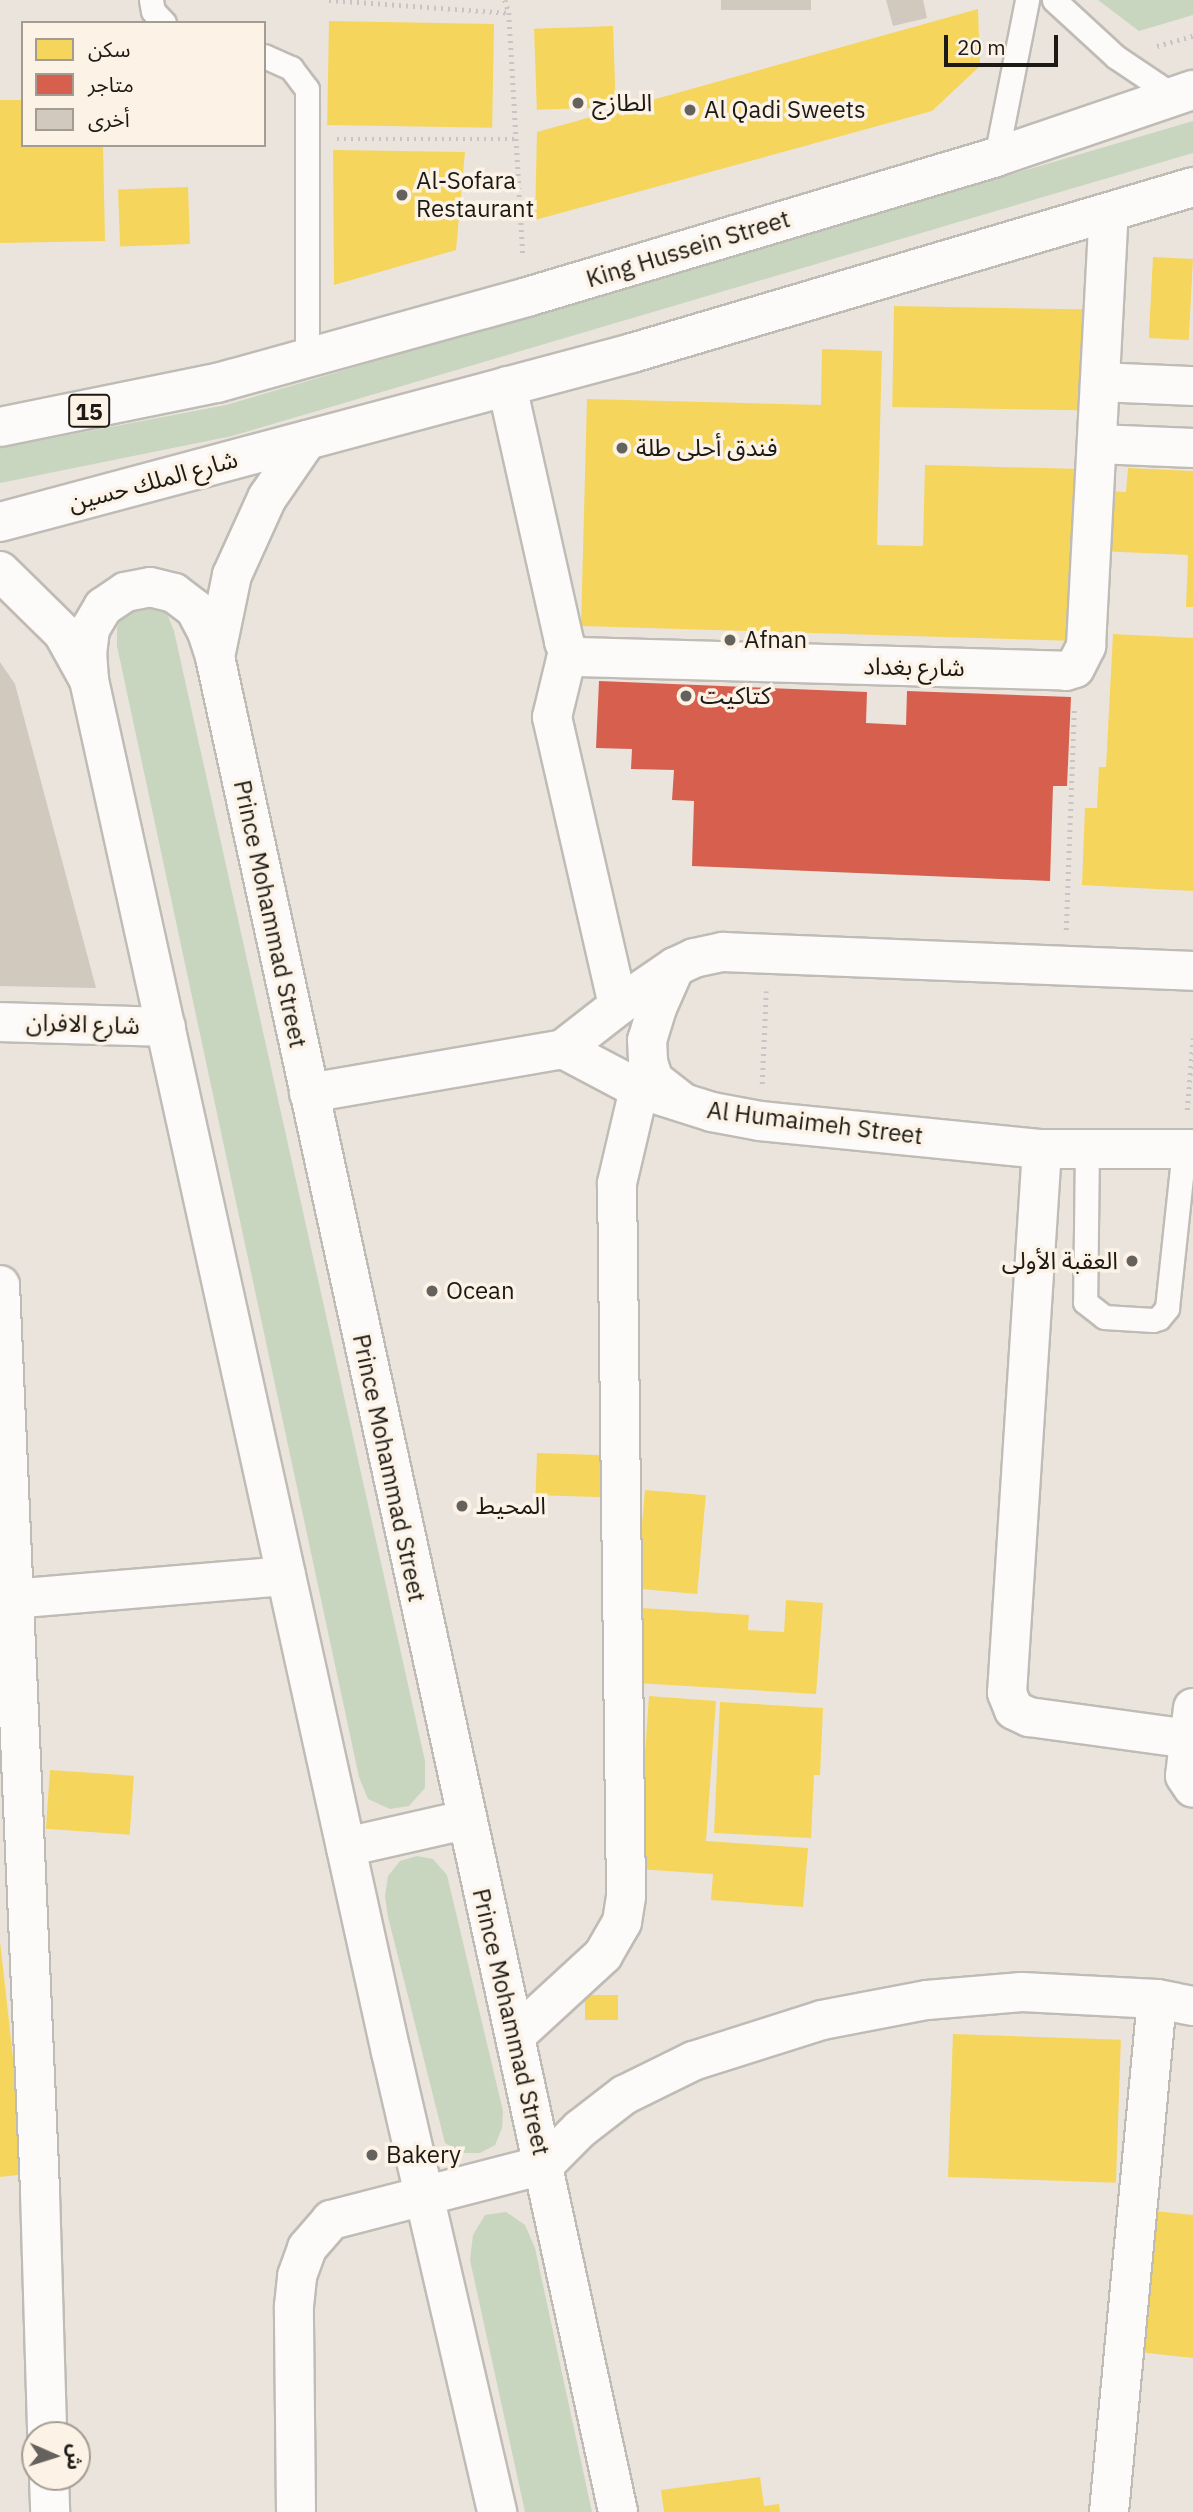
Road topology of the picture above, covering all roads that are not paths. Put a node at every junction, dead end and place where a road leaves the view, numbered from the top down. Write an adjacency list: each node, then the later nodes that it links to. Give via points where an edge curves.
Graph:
1 (151, 0): 4 (lane)
2 (1027, 0): 7 (lane)
3 (1054, 0): 6 (lane, via 1116,57)
4 (162, 21)
5 (266, 57): 10 (lane, via 291,68 307,89)
6 (1183, 93): 7 (main road, King Hussein Street)
7 (996, 157): 10 (main road, King Hussein Street)
8 (1193, 187): 9 (main road)
9 (1109, 213): 11 (main road); 12 (main road)
10 (307, 358): 14 (main road, King Hussein Street / 15, via 177,392)
11 (1101, 382): 13 (main road); 16 (main road)
12 (507, 386): 15 (main road); 20 (main road)
13 (1193, 386)
14 (0, 427)
15 (307, 440): 18 (main road, شارع الملك حسين); 21 (main road, Prince Mohammad Street, via 268,498 236,566)
16 (1097, 444): 17 (main road); 20 (main road, شارع بغداد, via 1086,646 1075,668 591,659)
17 (1193, 449)
18 (0, 522)
19 (0, 571): 22 (main road, via 63,633)
20 (568, 651): 25 (main road, via 552,717)
21 (215, 657): 22 (main road, via 195,609 174,593 150,587 125,592 103,607 90,629); 30 (main road, Prince Mohammad Street)
22 (89, 680): 27 (main road)
23 (675, 967): 24 (main road, via 723,952 768,952); 25 (main road); 31 (main road, via 647,1040 648,1062 654,1080)
24 (1193, 971)
25 (618, 1006): 28 (main road)
26 (0, 1022): 27 (main road, شارع الافران)
27 (166, 1027): 36 (main road)
28 (563, 1049): 29 (main road, Al Humaimeh Street); 30 (main road)
29 (639, 1089): 31 (main road, Al Humaimeh Street); 43 (main road, via 617,1183 626,1897 622,1922 603,1955)
30 (309, 1093): 40 (main road, Prince Mohammad Street)
31 (688, 1105): 33 (main road, Al Humaimeh Street, via 760,1121)
32 (1087, 1147): 33 (main road, Al Humaimeh Street); 34 (main road, Al Humaimeh Street); 34 (lane, via 1085,1302 1104,1317 1153,1320 1167,1308)
33 (1042, 1149): 38 (main road, via 1006,1693 1014,1710 1029,1717)
34 (1189, 1149)
35 (0, 1285): 37 (main road)
36 (286, 1576): 37 (main road); 41 (main road)
37 (7, 1600): 46 (main road, via 40,2192)
38 (1191, 1723): 39 (main road, via 1185,1776)
39 (1193, 1788)
40 (465, 1820): 41 (main road); 43 (main road, Prince Mohammad Street)
41 (346, 1847): 45 (main road)
42 (1175, 2002): 44 (main road, via 1023,1992 927,2000 822,2020 693,2061 624,2095); 52 (main road)
43 (515, 2036): 44 (main road, Prince Mohammad Street)
44 (544, 2165): 45 (main road); 51 (main road, Prince Mohammad Street)
45 (426, 2194): 49 (main road, via 331,2220 307,2248 296,2276 293,2330); 50 (main road)
46 (47, 2421)
47 (49, 2491): 48 (main road)
48 (50, 2512)
49 (296, 2512)
50 (497, 2512)
51 (618, 2512)
52 (1109, 2512)

